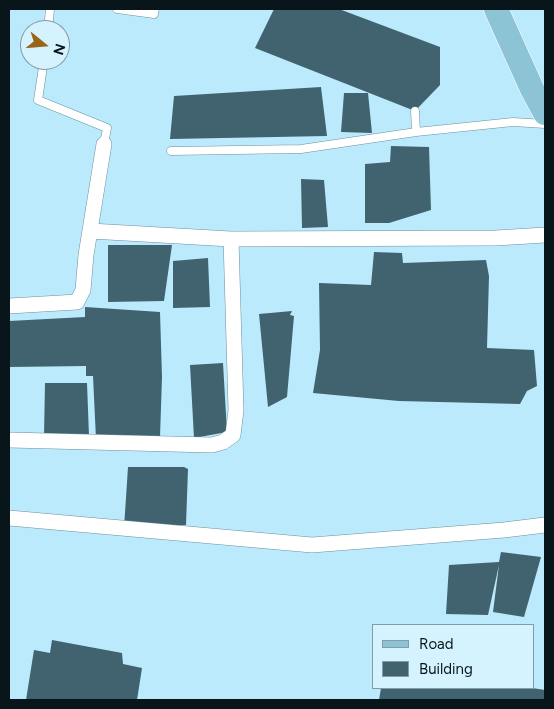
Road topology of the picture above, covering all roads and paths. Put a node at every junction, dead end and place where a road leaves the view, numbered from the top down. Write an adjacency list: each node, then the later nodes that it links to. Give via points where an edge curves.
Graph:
1 (117, 9): 2 (lane, via 154,14)
2 (155, 9)
3 (496, 9): 6 (main road)
4 (42, 70): 9 (lane, via 38,100 106,128)
5 (415, 112): 8 (lane)
6 (545, 114)
7 (545, 124): 8 (lane, via 513,122)
8 (416, 132): 10 (lane, via 301,149)
9 (104, 144): 11 (street)
10 (171, 151)
11 (90, 231): 13 (street); 14 (street, via 83,290 77,302)
12 (545, 236): 13 (street)
13 (231, 239): 15 (street, via 236,410 233,434 212,445)
14 (9, 306)
15 (9, 440)
16 (9, 518): 17 (street, via 312,545)
17 (545, 525)

